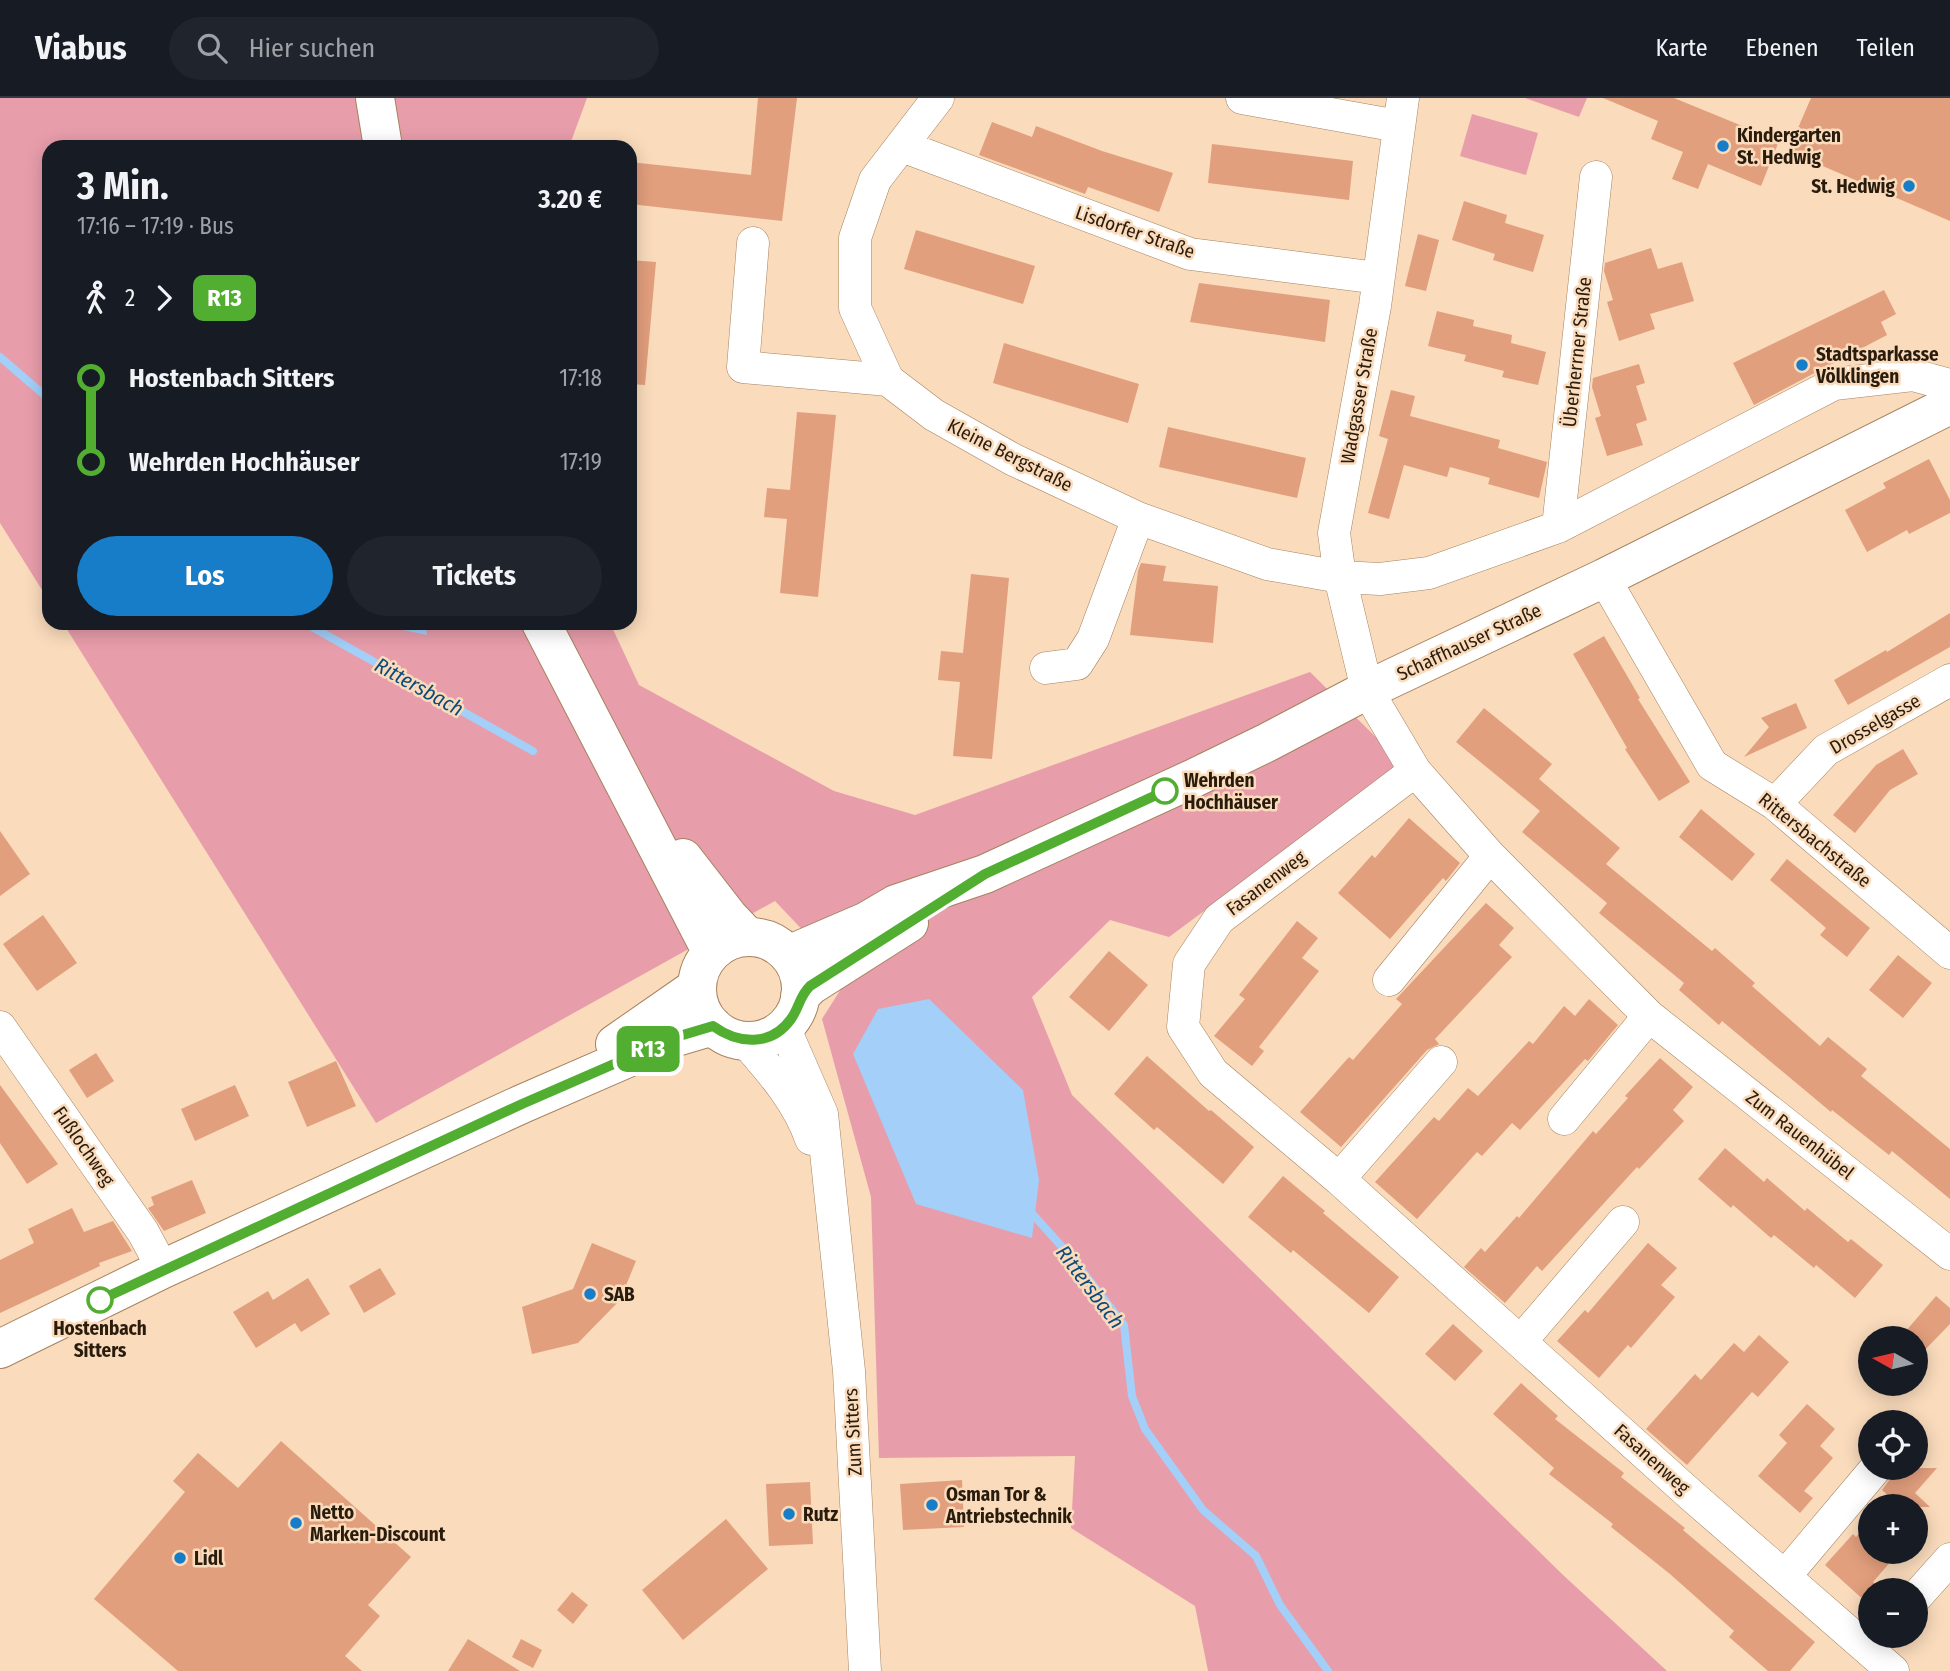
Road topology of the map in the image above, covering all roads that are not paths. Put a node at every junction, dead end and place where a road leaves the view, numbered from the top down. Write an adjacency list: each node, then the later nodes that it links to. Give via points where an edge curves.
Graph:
1 (375, 98): 5 (street)
2 (938, 98): 6 (street, Kleine Bergstraße)
3 (1242, 98): 4 (street)
4 (1401, 112): 9 (street, Wadgasser Straße)
5 (382, 140)
6 (902, 146): 9 (street, Lisdorfer Straße, via 1190,254); 10 (street, Kleine Bergstraße, via 875,180 855,238 855,308)
7 (1596, 177): 14 (street, Überherrner Straße)
8 (753, 243): 10 (street, via 743,367)
9 (1378, 278): 15 (street, Wadgasser Straße, via 1334,533)
10 (888, 380): 13 (street, Kleine Bergstraße, via 934,415 1014,460)
11 (1950, 385): 14 (street, via 1913,375 1834,384)
12 (1950, 405): 16 (street, Schaffhauser Straße)
13 (1138, 518): 15 (street, Kleine Bergstraße, via 1268,564); 18 (street, via 1093,639 1077,664)
14 (1558, 527): 15 (street, Kleine Bergstraße, via 1429,572 1380,579)
15 (1340, 577): 20 (street, Wadgasser Straße)
16 (1604, 578): 20 (street, Schaffhauser Straße); 23 (street, Rittersbachstraße, via 1712,765)
17 (545, 630): 22 (street)
18 (1046, 668)
19 (1950, 680): 23 (street, Drosselgasse, via 1826,750)
20 (1367, 691): 21 (street, Zum Rauenhübel); 25 (street, Schaffhauser Straße)
21 (1415, 771): 24 (street, Zum Rauenhübel); 38 (street, Fasanenweg, via 1219,919 1189,964 1183,1027 1213,1073)
22 (618, 773): 26 (street); 29 (street, via 708,945)
23 (1775, 804): 27 (street, Rittersbachstraße)
24 (1490, 856): 30 (street); 32 (street, Zum Rauenhübel)
25 (985, 874): 28 (street, Schaffhauser Straße, via 895,904); 31 (street, Schaffhauser Straße, via 810,986)
26 (748, 937): 28 (street, via 763,939); 29 (street, via 721,945)
27 (1950, 953)
28 (788, 955): 31 (street, via 800,981)
29 (703, 971): 34 (street, via 699,1002 704,1015); 36 (street, via 665,1011)
30 (1389, 981)
31 (792, 1011): 34 (street, via 772,1035 759,1040); 39 (street, Zum Sitters, via 822,1114)
32 (1649, 1016): 37 (street); 41 (street, Zum Rauenhübel)
33 (0, 1027): 42 (street, Fußlochweg, via 136,1222)
34 (729, 1033): 36 (street, via 676,1037); 39 (street, Zum Sitters, via 777,1078 804,1119)
35 (1441, 1062): 38 (street)
36 (522, 1104): 42 (street)
37 (1564, 1119)
38 (1339, 1179): 43 (street, Fasanenweg)
39 (829, 1194): 51 (street, Zum Sitters, via 849,1371)
40 (1623, 1222): 43 (street)
41 (1950, 1254)
42 (163, 1269): 44 (street)
43 (1521, 1341): 47 (street, Fasanenweg)
44 (0, 1349)
45 (1866, 1480): 47 (street)
46 (1950, 1559): 48 (street)
47 (1785, 1576): 49 (street, Fasanenweg)
48 (1928, 1584)
49 (1858, 1630)
50 (1878, 1648): 52 (street, Fasanenweg)
51 (865, 1671)
52 (1893, 1671)

